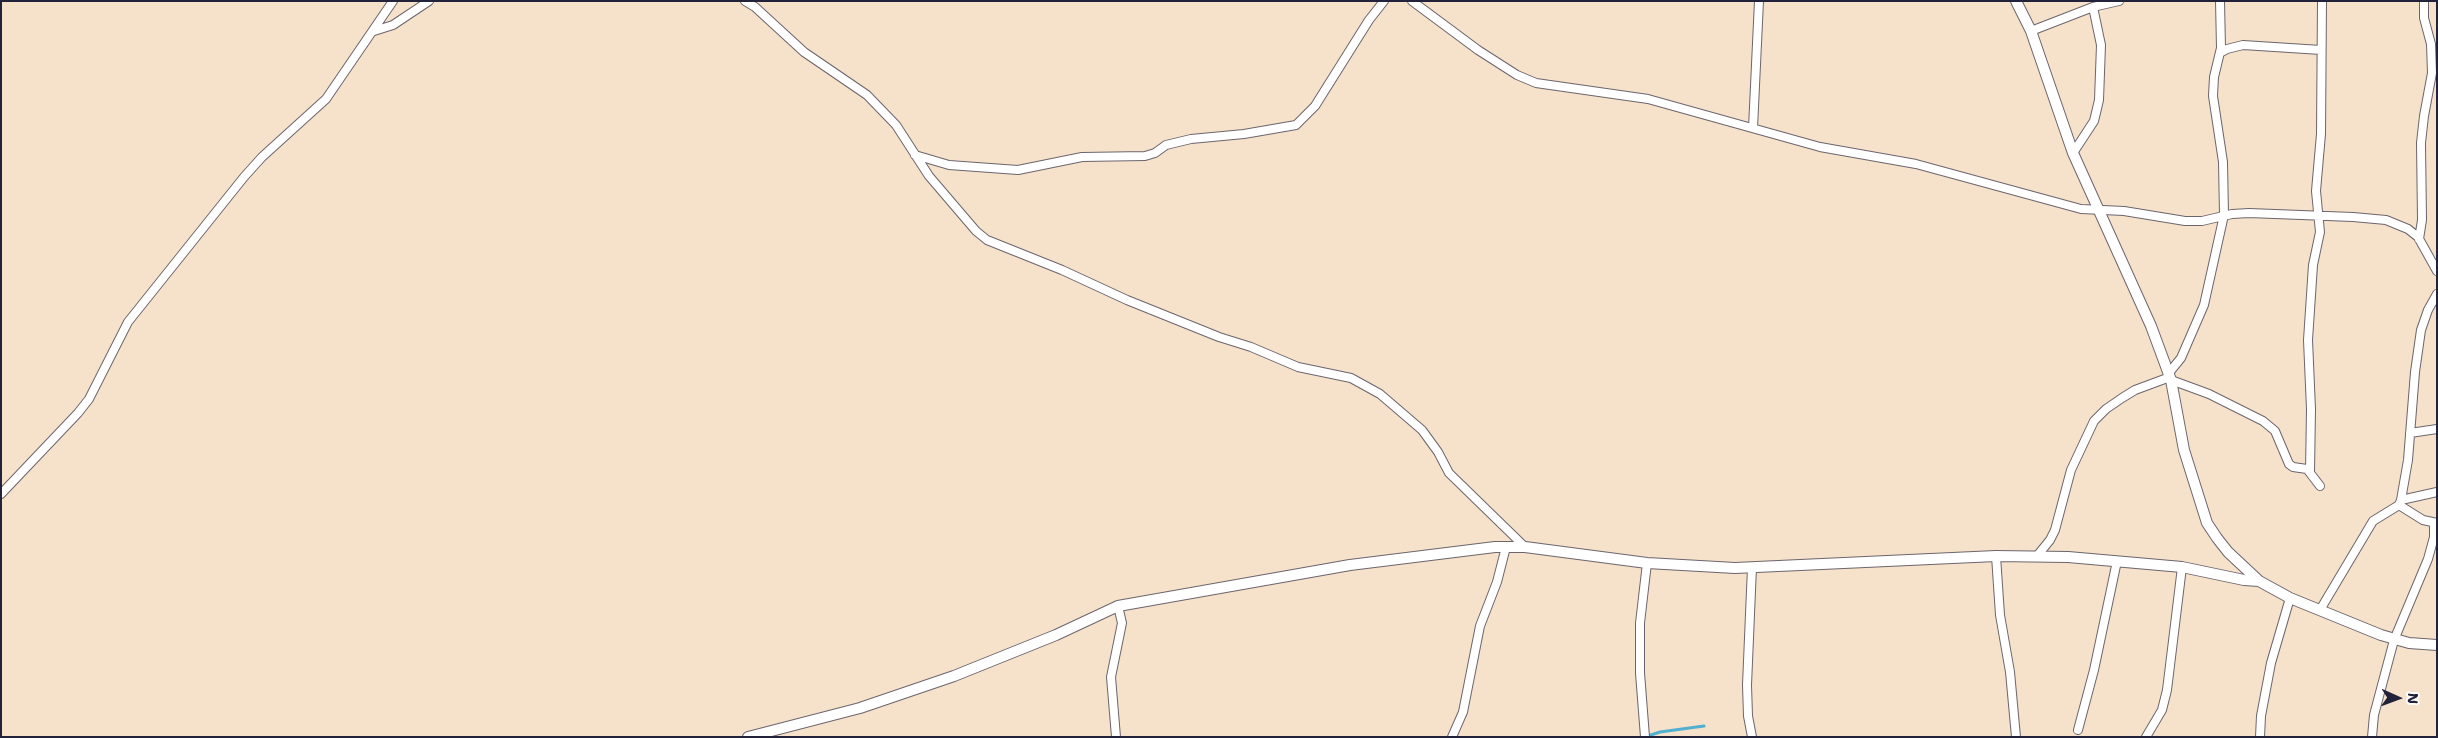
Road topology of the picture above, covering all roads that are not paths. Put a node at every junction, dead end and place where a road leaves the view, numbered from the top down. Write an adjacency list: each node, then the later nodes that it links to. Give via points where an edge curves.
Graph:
1 (392, 1): 13 (street)
2 (429, 1): 13 (street, via 393,25)
3 (745, 1): 19 (street, via 804,52 867,95 896,125)
4 (1384, 1): 19 (street, via 1315,106 1296,125 1191,139 1166,145 1145,156 1082,157 1018,170 949,166)
5 (1412, 1): 17 (street, via 1478,50 1536,83 1648,99)
6 (1759, 1): 17 (street)
7 (2016, 1): 14 (street)
8 (2119, 1): 12 (street)
9 (2220, 1): 16 (street)
10 (2322, 1): 15 (street)
11 (2424, 1): 23 (street, via 2432,73 2421,143 2422,220)
12 (2093, 7): 14 (street); 18 (street, via 2101,45 2099,100 2094,121)
13 (374, 31): 32 (street, via 326,99 262,157 194,239 128,322 89,399)
14 (2032, 31): 18 (street)
15 (2321, 50): 16 (street, via 2243,45); 22 (street, via 2321,134 2316,191)
16 (2220, 53): 21 (street, via 2214,77 2214,96 2223,162)
17 (1753, 128): 20 (street, via 1820,147 1930,167 2067,206)
18 (2073, 153): 20 (street)
19 (915, 155): 36 (street, via 964,217 987,240 1127,300 1298,367 1350,378 1380,394 1422,430 1449,473)
20 (2098, 209): 21 (street, via 2185,221 2209,220); 26 (street, via 2151,326)
21 (2224, 215): 22 (street); 26 (street, via 2204,305)
22 (2320, 216): 23 (street, via 2386,220 2408,228); 29 (street, via 2308,340)
23 (2419, 239): 24 (street)
24 (2437, 271)
25 (2437, 294): 28 (street, via 2421,330)
26 (2170, 377): 29 (street, via 2263,420 2275,431 2289,464); 38 (street, via 2122,398 2094,421 2071,470 2055,530); 43 (street, via 2184,449 2207,523 2228,552)
27 (2437, 429): 28 (street)
28 (2410, 433): 33 (street)
29 (2310, 472): 30 (street)
30 (2320, 486)
31 (2437, 492): 33 (street)
32 (1, 494)
33 (2400, 502): 34 (street, via 2418,518); 46 (street, via 2373,521)
34 (2436, 523): 47 (street, via 2432,548)
35 (1506, 547): 36 (street); 45 (street, via 1350,565); 52 (street, via 1480,626 1463,712)
36 (1525, 547): 40 (street)
37 (1996, 556): 38 (street); 41 (street); 55 (street, via 2000,615 2010,672)
38 (2037, 556): 39 (street)
39 (2117, 561): 42 (street); 49 (street)
40 (1647, 563): 41 (street); 53 (street, via 1640,623)
41 (1752, 567): 54 (street, via 1747,685)
42 (2182, 567): 43 (street); 56 (street, via 2166,696 2162,710)
43 (2259, 581): 44 (street)
44 (2290, 598): 46 (street); 57 (street, via 2271,663)
45 (1118, 606): 50 (street, via 946,679 860,708); 51 (street, via 1122,623 1111,677)
46 (2320, 610): 47 (street)
47 (2394, 640): 48 (street); 58 (street, via 2374,715)
48 (2437, 645)
49 (2078, 730)
50 (748, 737)
51 (1116, 737)
52 (1452, 737)
53 (1645, 737)
54 (1752, 737)
55 (2016, 737)
56 (2146, 737)
57 (2260, 737)
58 (2372, 737)

